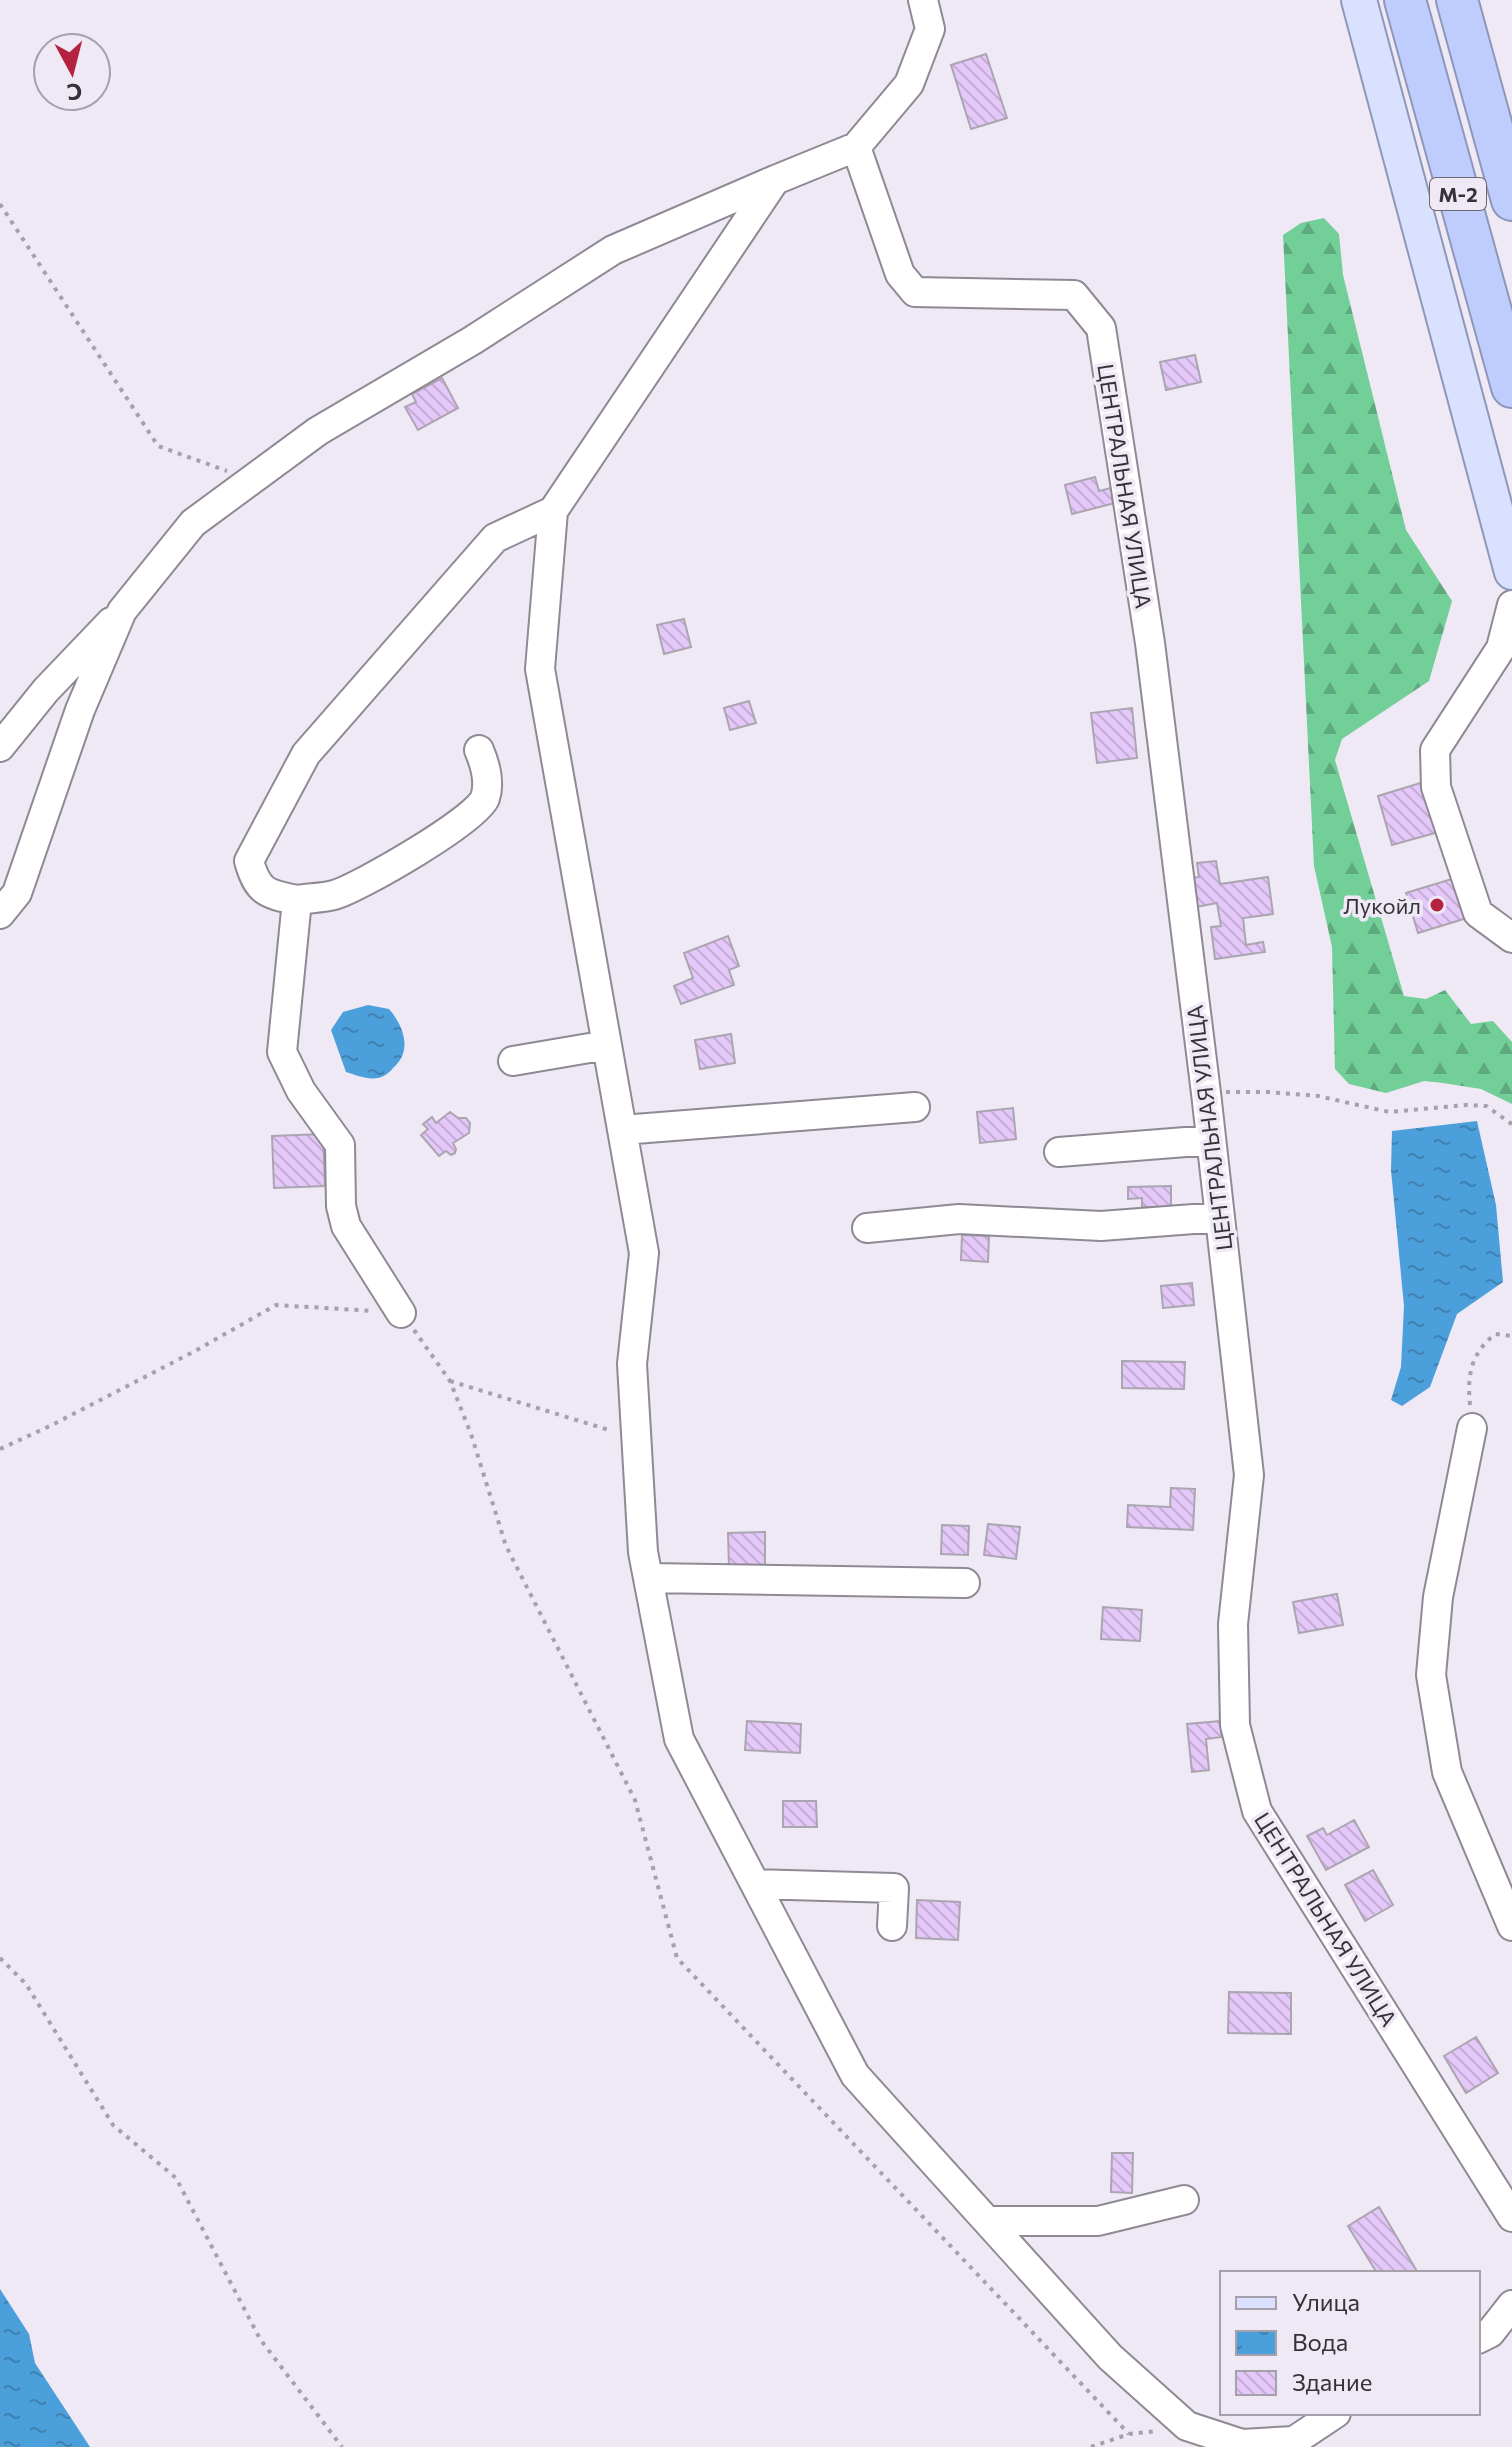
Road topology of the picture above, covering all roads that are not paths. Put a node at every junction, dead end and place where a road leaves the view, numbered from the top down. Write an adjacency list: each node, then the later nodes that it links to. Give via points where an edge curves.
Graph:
1 (923, 0): 5 (street, via 930,29 909,84)
2 (1359, 0): 10 (main road)
3 (1405, 0): 8 (highway, М-2)
4 (1457, 0): 7 (highway, М-2)
5 (856, 147): 6 (street); 22 (street, ЦЕНТРАЛЬНАЯ УЛИЦА, via 900,274 915,292 1074,295 1101,328 1150,643)
6 (775, 180): 9 (street); 12 (street, via 613,250 318,431 193,523)
7 (1512, 200)
8 (1512, 387)
9 (553, 511): 15 (street, via 495,538 306,754 249,861 255,881 269,895); 18 (street, via 540,669)
10 (1512, 572)
11 (1512, 605): 17 (street, via 1501,648 1435,750 1436,787 1478,913)
12 (122, 611): 13 (street); 16 (street, via 80,710 17,893)
13 (0, 747)
14 (479, 750): 15 (street, via 487,767 485,799 469,817 366,881 334,895)
15 (297, 900): 26 (street, via 282,1052 301,1091 340,1145 346,1226)
16 (0, 914)
17 (1512, 938)
18 (607, 1045): 19 (street); 21 (street)
19 (513, 1061)
20 (915, 1107): 21 (street)
21 (622, 1130): 28 (street, via 644,1253 632,1364)
22 (1211, 1140): 23 (street); 24 (street, ЦЕНТРАЛЬНАЯ УЛИЦА)
23 (1059, 1152)
24 (1220, 1217): 25 (street, via 1101,1226 959,1219); 34 (street, ЦЕНТРАЛЬНАЯ УЛИЦА, via 1249,1475 1233,1624 1235,1725 1257,1811)
25 (867, 1228)
26 (401, 1313)
27 (1472, 1428): 32 (street, via 1438,1597 1431,1675 1447,1772)
28 (648, 1578): 29 (street); 30 (street, via 679,1739)
29 (965, 1583)
30 (755, 1884): 31 (street, via 894,1888); 35 (street, via 855,2075)
31 (892, 1926)
32 (1512, 1926)
33 (1184, 2200): 35 (street, via 1098,2221)
34 (1512, 2217)
35 (987, 2221): 38 (street, via 1110,2357 1187,2426 1242,2444 1294,2441)
36 (1512, 2305): 37 (street)
37 (1480, 2338)
38 (1333, 2415)

